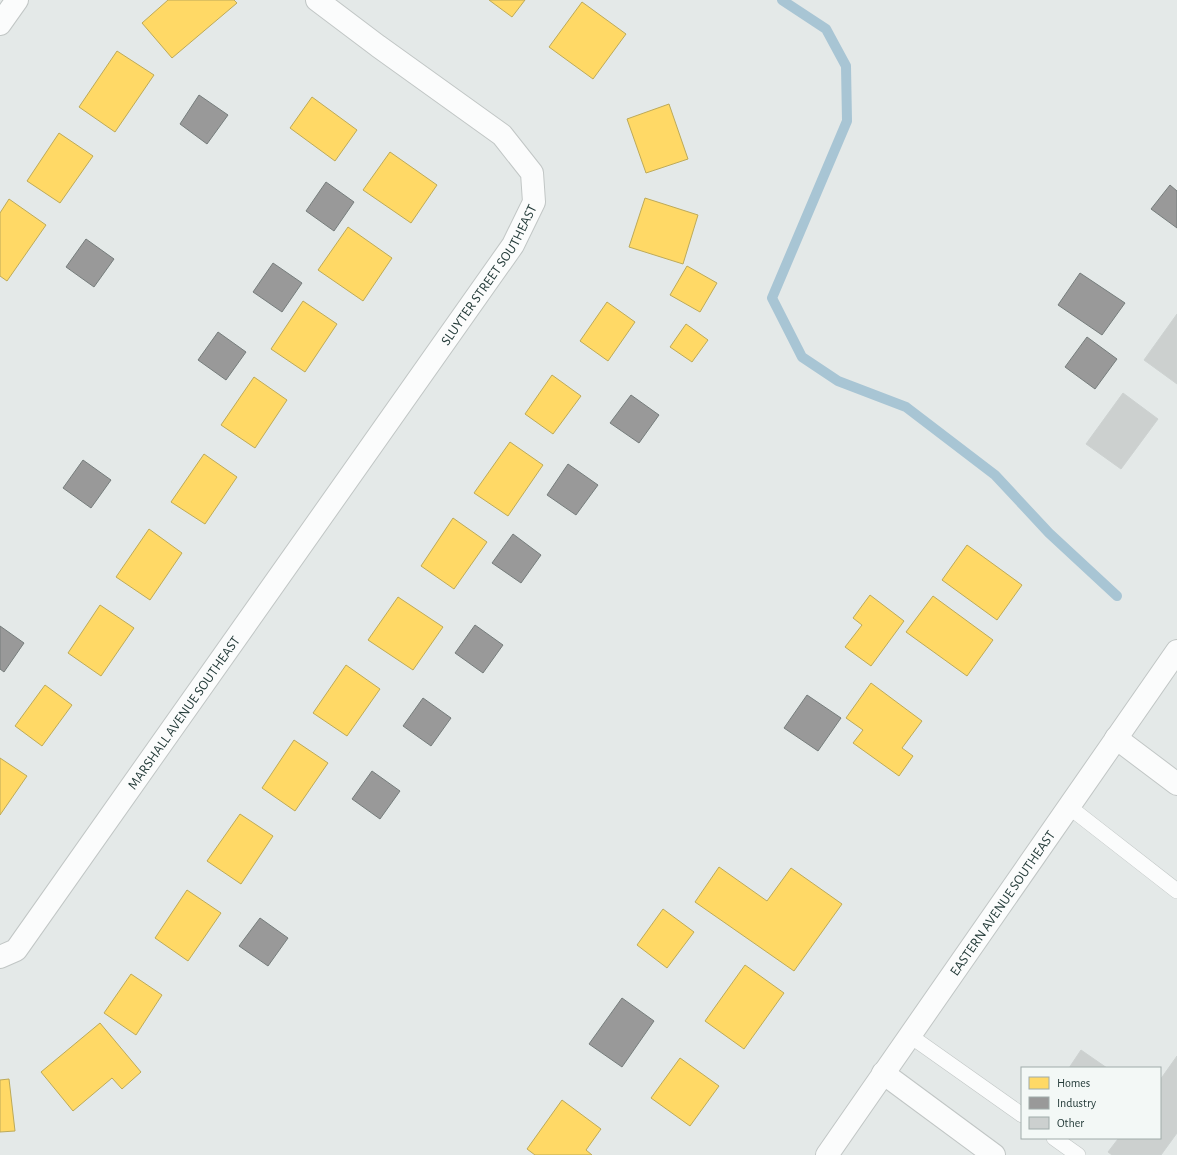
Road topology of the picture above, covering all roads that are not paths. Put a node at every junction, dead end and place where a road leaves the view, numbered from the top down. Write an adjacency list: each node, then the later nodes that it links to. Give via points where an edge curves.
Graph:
1 (17, 0): 3 (street)
2 (317, 0): 4 (street, SLUYTER STREET SOUTHEAST, via 502,135 532,173 534,202 514,245)
3 (0, 24)
4 (362, 460): 10 (street, MARSHALL AVENUE SOUTHEAST, via 16,950)
5 (1177, 651): 6 (street, EASTERN AVENUE SOUTHEAST)
6 (1116, 738): 7 (street); 8 (street, EASTERN AVENUE SOUTHEAST)
7 (1177, 784)
8 (1068, 806): 9 (lane); 11 (street, EASTERN AVENUE SOUTHEAST)
9 (1177, 891)
10 (0, 957)
11 (909, 1035): 12 (street, EASTERN AVENUE SOUTHEAST); 13 (lane)
12 (883, 1073): 15 (street, EASTERN AVENUE SOUTHEAST); 16 (street)
13 (1021, 1114)
14 (1055, 1139): 17 (lane)
15 (826, 1155)
16 (994, 1155)
17 (1078, 1155)

